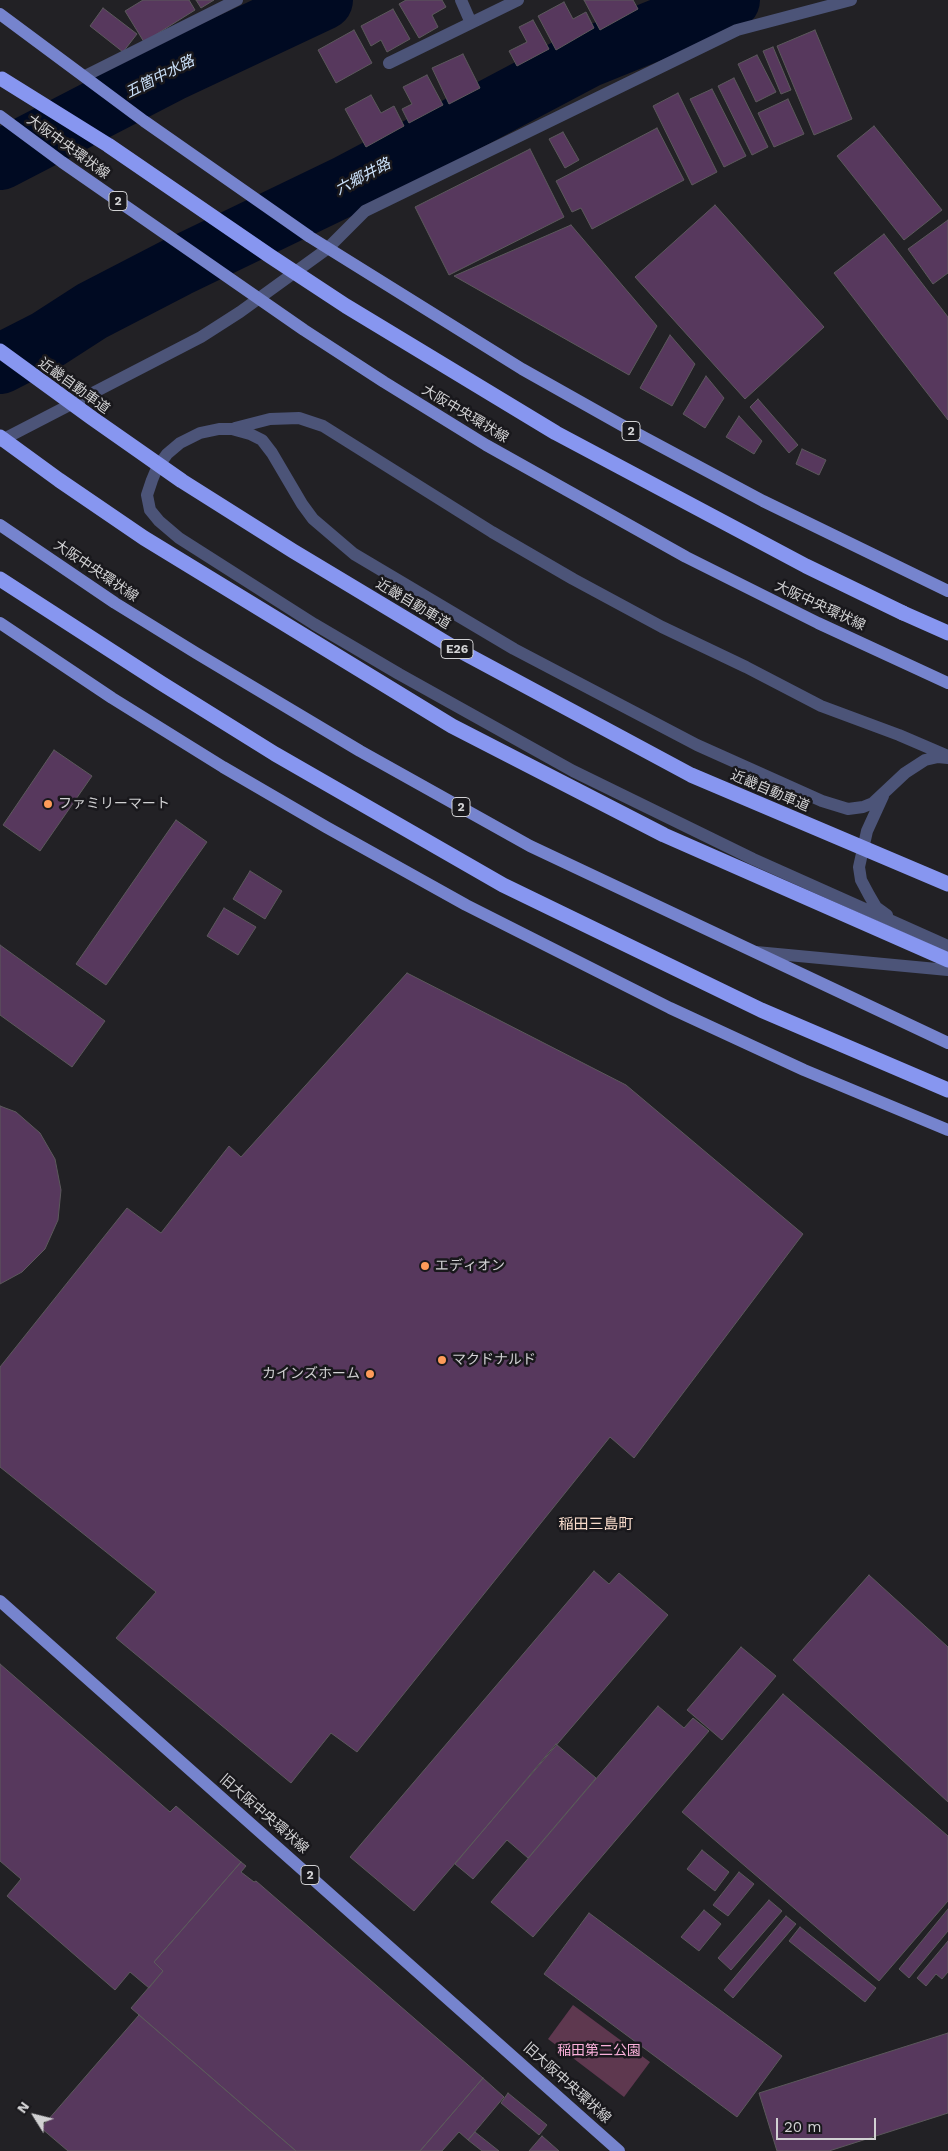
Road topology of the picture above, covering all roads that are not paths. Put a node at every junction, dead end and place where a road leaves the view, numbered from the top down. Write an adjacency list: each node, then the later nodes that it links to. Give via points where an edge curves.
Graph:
1 (237, 0): 9 (street)
2 (461, 0): 6 (street)
3 (518, 0): 6 (street)
4 (850, 0): 11 (street, via 737,30 365,211)
5 (0, 14): 9 (main road, 2)
6 (471, 23): 7 (street)
7 (389, 63)
8 (0, 78): 21 (highway, bridge, via 108,145 346,306 556,433 806,566)
9 (87, 78): 11 (main road, 2)
10 (4, 119): 12 (main road, 大阪中央環状線 / 2)
11 (327, 249): 12 (street); 19 (main road, 2, via 634,432 763,501)
12 (258, 298): 16 (street, via 201,337); 22 (main road, 大阪中央環状線 / 2, via 384,382 586,502 729,579)
13 (0, 352): 25 (highway, 近畿自動車道 / E26, bridge, via 182,481 451,646 691,775)
14 (232, 429): 23 (street, via 270,419 299,418 323,426 492,532 662,627 821,706); 24 (street, via 262,440 313,519 354,554 514,648 697,745 822,801 848,809 873,803); 26 (street, via 219,428 200,433 180,443 157,468 148,495 150,510 179,538 322,629 565,767 745,855)
15 (0, 436): 29 (highway, bridge, via 144,538 452,726 664,835)
16 (0, 441)
17 (0, 525): 28 (main road, 大阪中央環状線 / 2, via 140,618 360,751 530,846)
18 (0, 579): 32 (highway, via 275,754 504,885 761,1010)
19 (948, 591)
20 (0, 623): 33 (main road, via 223,767 466,905 670,1008 804,1070)
21 (948, 633)
22 (948, 682)
23 (948, 757): 24 (street, via 925,760 905,773)
24 (885, 794): 26 (street, via 874,813 859,867 861,880 876,907)
25 (948, 884)
26 (905, 927): 27 (street)
27 (948, 946)
28 (755, 952): 30 (street); 31 (main road, 大阪中央環状線 / 2)
29 (948, 960)
30 (948, 970)
31 (948, 1043)
32 (948, 1090)
33 (948, 1130)
34 (0, 1601): 35 (main road, 旧大阪中央環状線 / 2)
35 (619, 2151)

